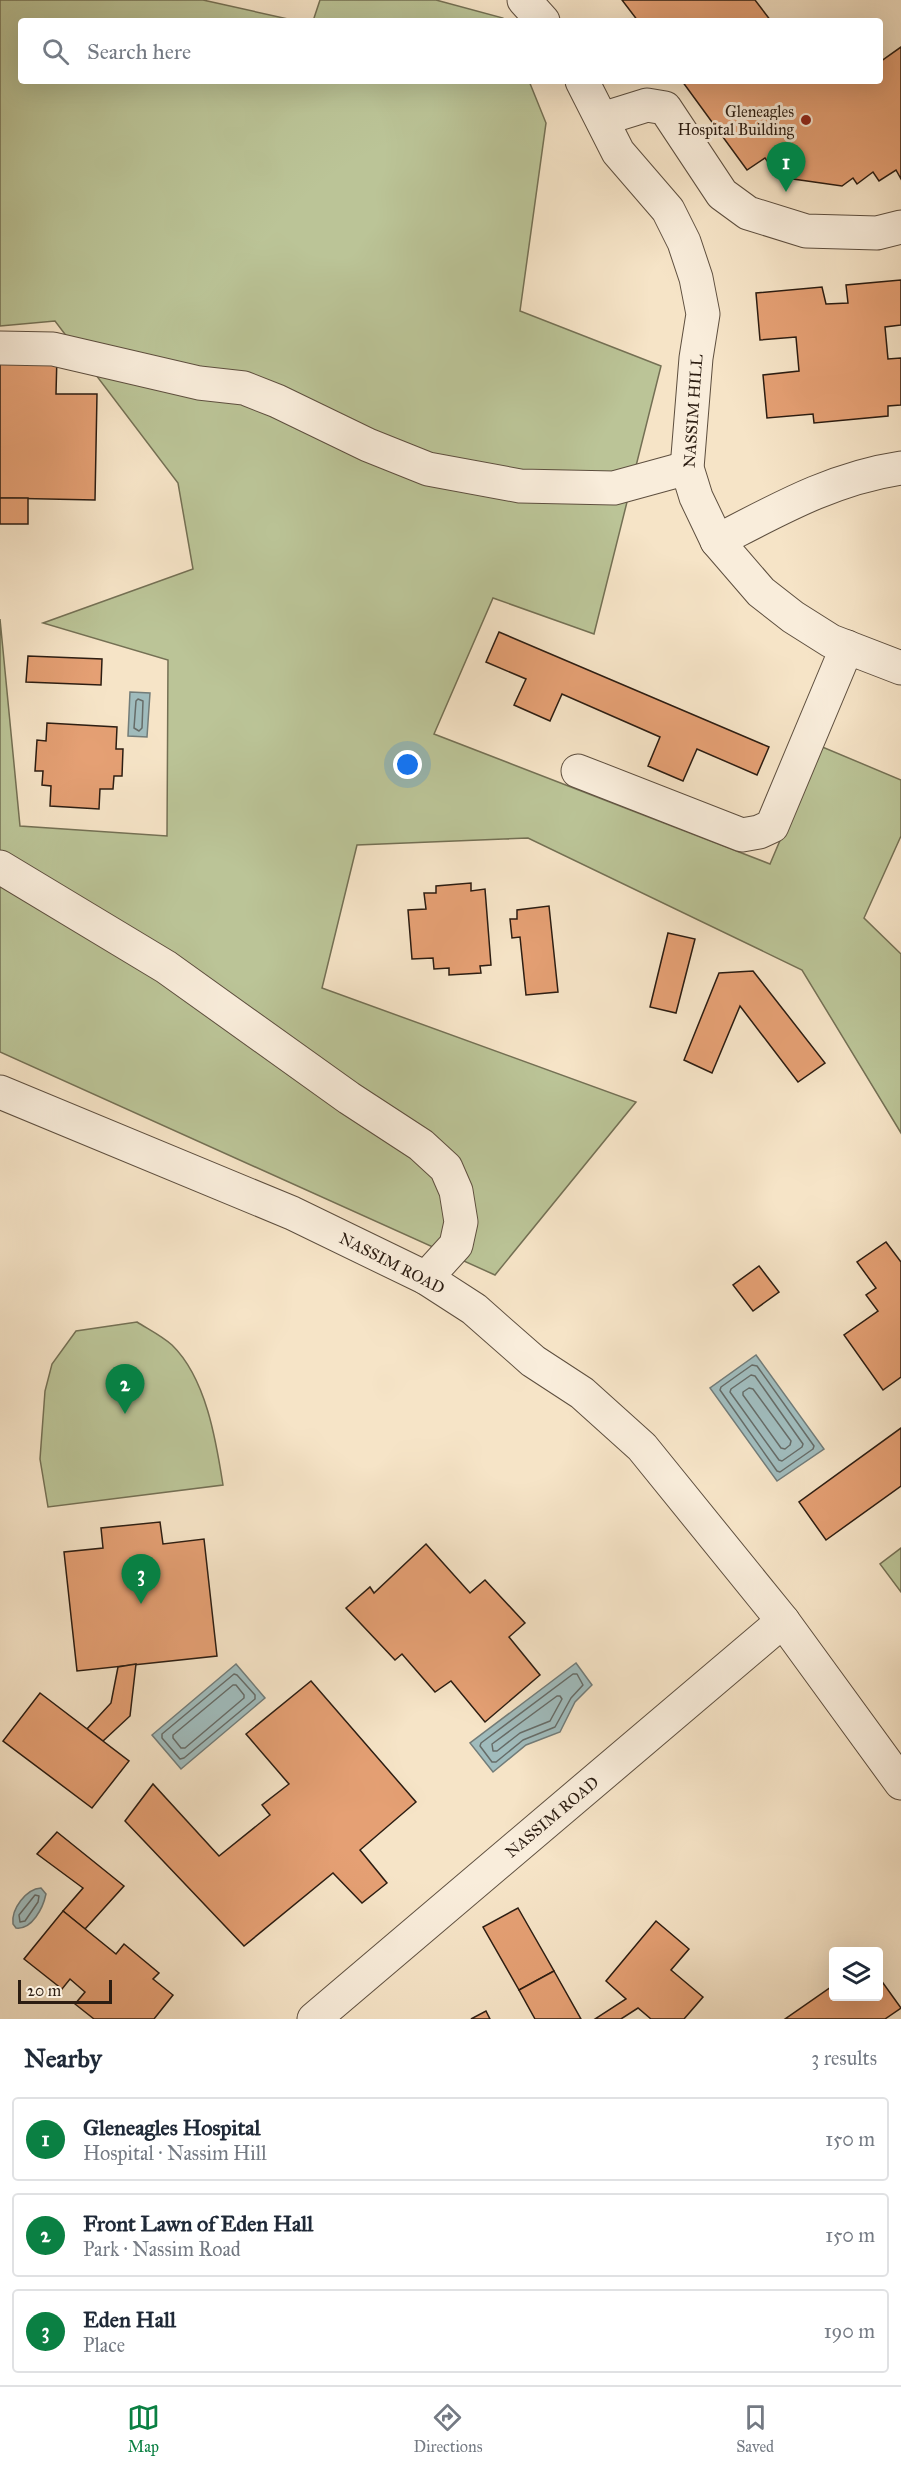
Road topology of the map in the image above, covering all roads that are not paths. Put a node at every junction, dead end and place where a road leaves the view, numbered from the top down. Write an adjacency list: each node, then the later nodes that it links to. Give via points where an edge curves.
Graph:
1 (524, 0): 2 (street)
2 (540, 18)
3 (584, 84): 4 (street, NASSIM HILL)
4 (602, 119): 5 (street, via 647,105 665,108 722,194 748,213 806,231 877,233); 7 (street, NASSIM HILL, via 618,152 668,210 696,278 703,314)
5 (901, 227)
6 (0, 348): 7 (street, via 52,349 199,383 244,388 428,470 508,484 614,488)
7 (687, 468): 9 (street, NASSIM HILL)
8 (901, 468): 9 (street, via 825,487)
9 (717, 541): 10 (street, NASSIM HILL, via 761,592 802,624)
10 (847, 647): 11 (street, NASSIM HILL); 12 (street, via 772,826 759,832 742,835)
11 (901, 668)
12 (578, 771)
13 (0, 867): 15 (street, via 166,967 421,1145 446,1168 456,1191 461,1222 456,1245)
14 (0, 1092): 15 (street, NASSIM ROAD, via 292,1213)
15 (426, 1278): 16 (street, NASSIM ROAD, via 474,1309 533,1360 582,1393 642,1447)
16 (783, 1622): 17 (street, NASSIM ROAD); 18 (street, NASSIM ROAD)
17 (901, 1783)
18 (319, 2017)

